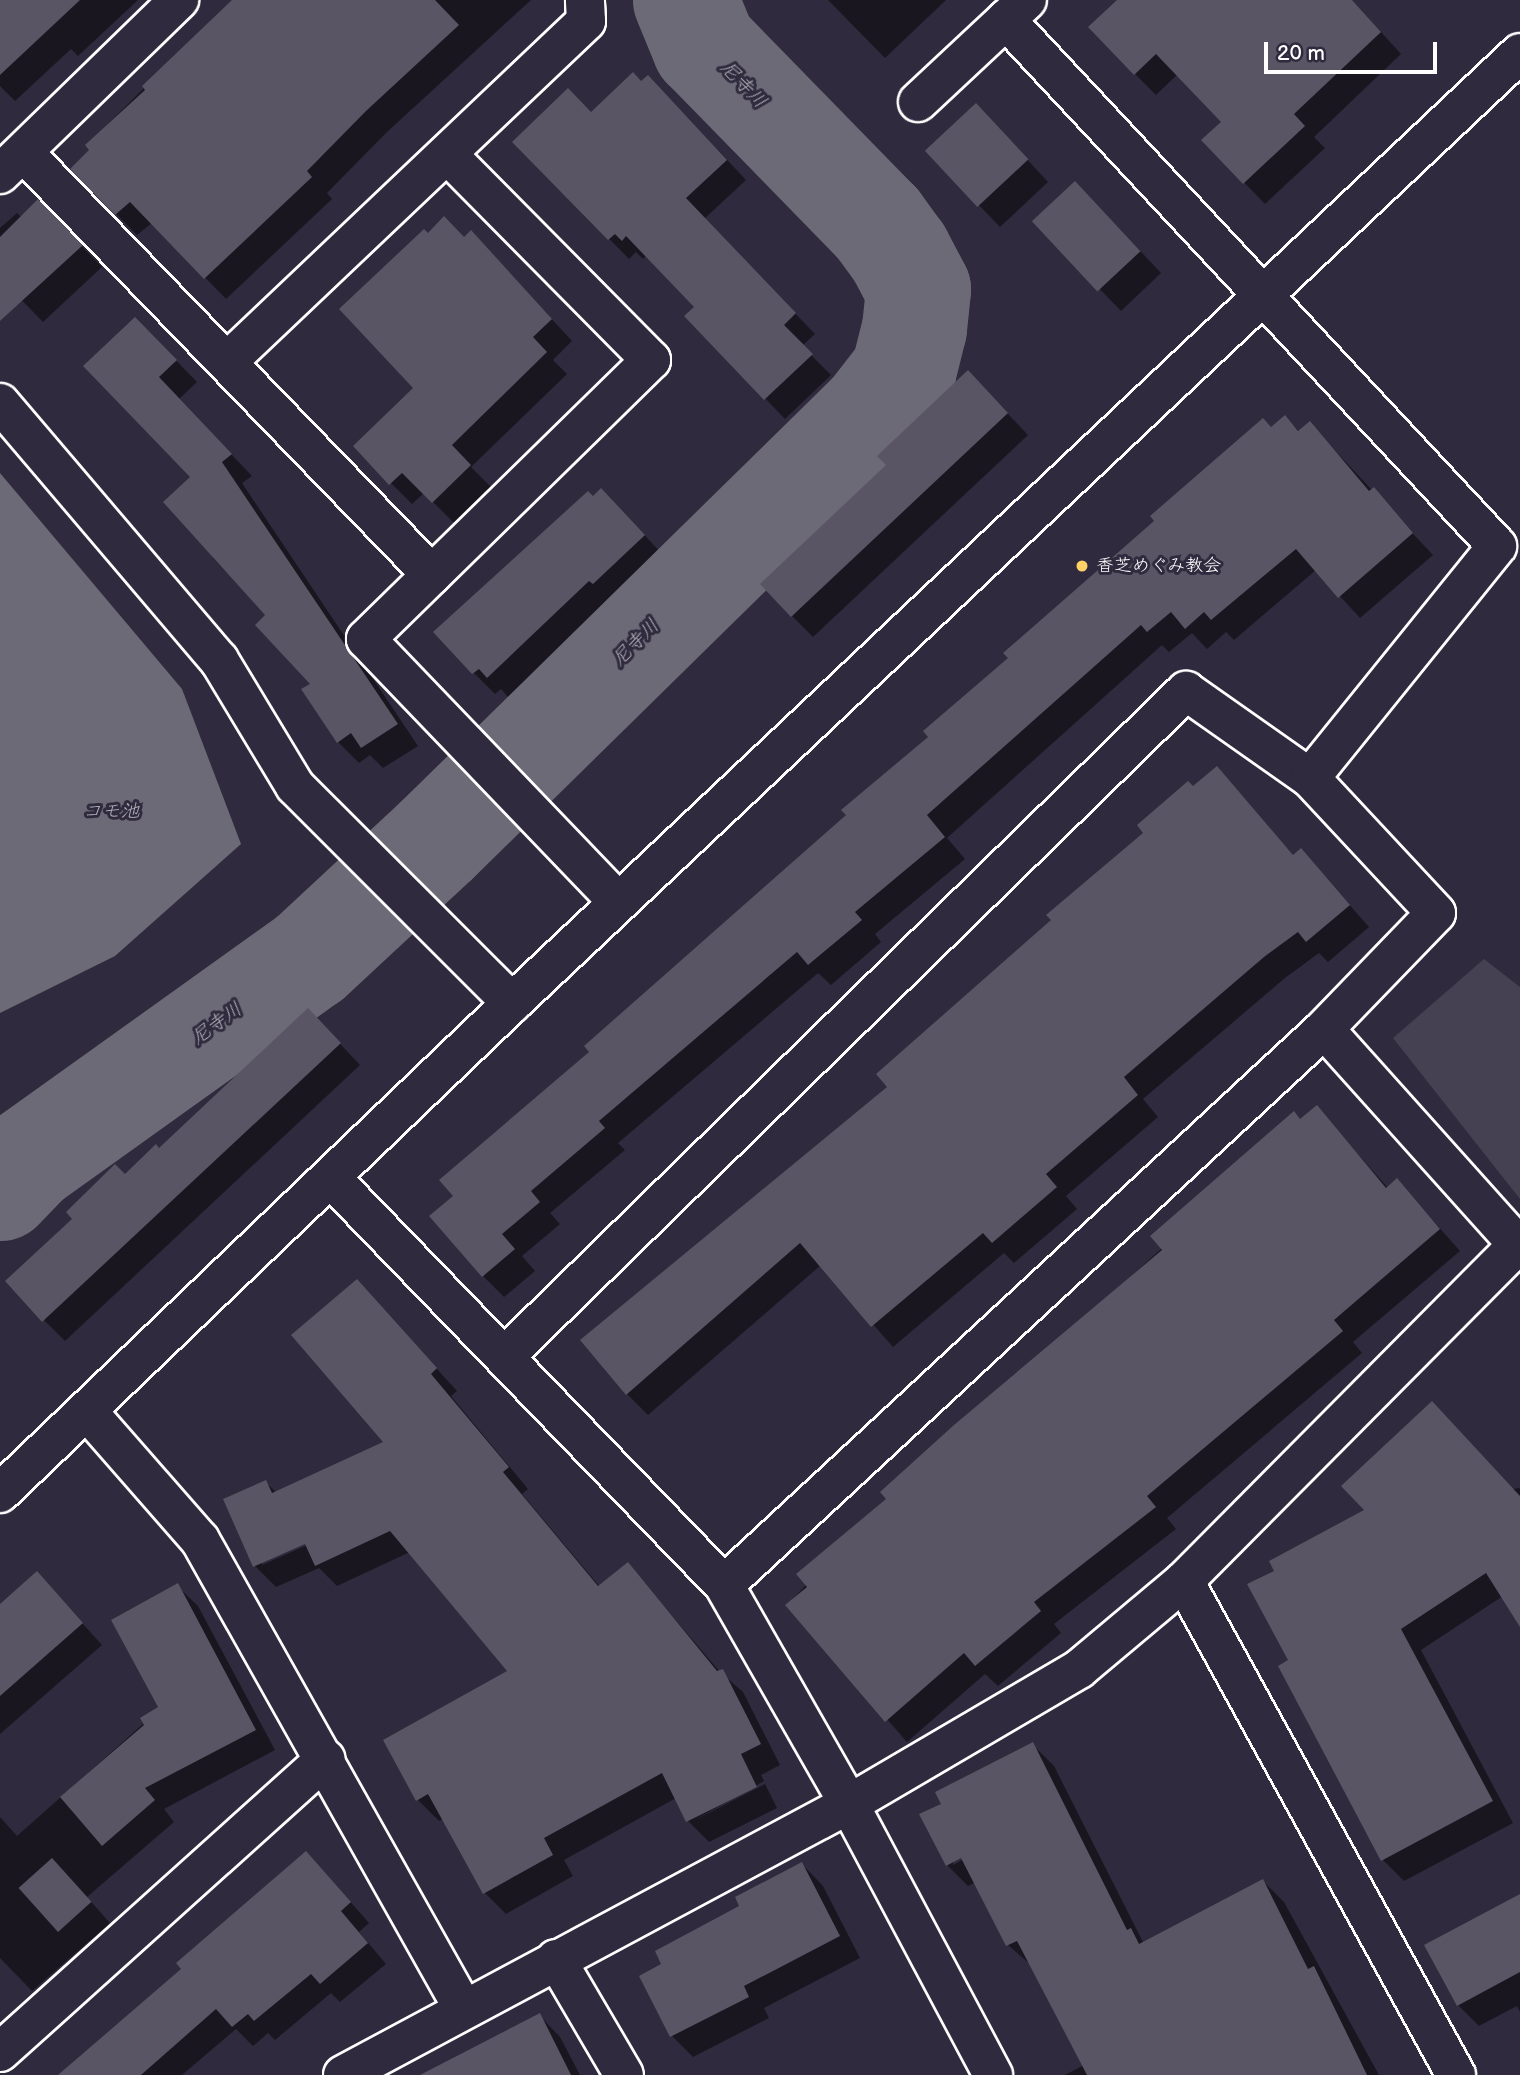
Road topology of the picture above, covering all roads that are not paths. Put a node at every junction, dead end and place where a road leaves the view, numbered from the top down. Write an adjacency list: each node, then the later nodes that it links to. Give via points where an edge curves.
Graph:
1 (179, 0): 7 (street)
2 (585, 0): 6 (street, via 586,21)
3 (1017, 10): 5 (street); 8 (street)
4 (1520, 53): 8 (street)
5 (918, 102)
6 (447, 154): 9 (street); 11 (street, via 651,360)
7 (12, 163): 9 (street)
8 (1265, 297): 12 (street, via 1497,546); 13 (street)
9 (226, 362): 11 (street)
10 (0, 403): 14 (street, via 219,660 295,786)
11 (432, 575): 13 (street, via 366,639)
12 (1310, 778): 15 (street, via 1436,913); 17 (street, via 1186,691)
13 (618, 902): 14 (street)
14 (512, 1003): 16 (street)
15 (1324, 1029): 20 (street, via 1518,1245); 21 (street)
16 (330, 1177): 17 (street); 18 (street)
17 (505, 1356): 21 (street)
18 (87, 1411): 19 (street); 22 (street, via 200,1540)
19 (0, 1493)
20 (1184, 1581): 23 (street, via 1079,1668); 30 (street)
21 (724, 1585): 23 (street)
22 (325, 1759): 25 (street); 26 (street)
23 (849, 1804): 24 (street); 29 (street)
24 (556, 1959): 25 (street); 28 (street)
25 (463, 2008): 27 (street)
26 (0, 2052)
27 (343, 2075)
28 (624, 2075)
29 (993, 2075)
30 (1456, 2075)

